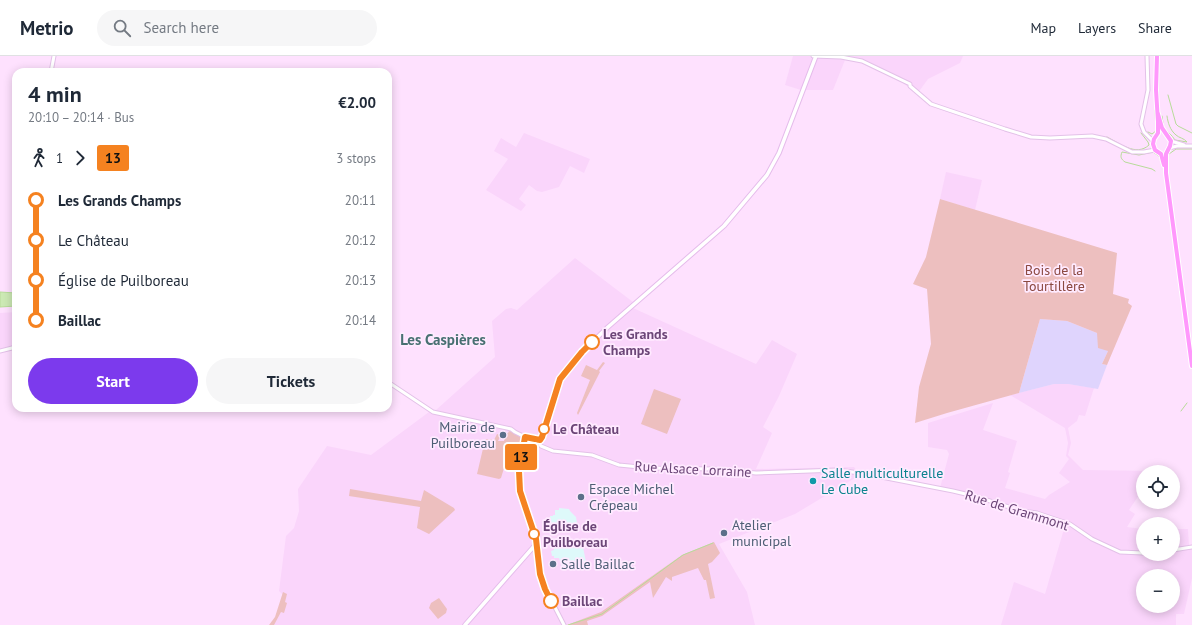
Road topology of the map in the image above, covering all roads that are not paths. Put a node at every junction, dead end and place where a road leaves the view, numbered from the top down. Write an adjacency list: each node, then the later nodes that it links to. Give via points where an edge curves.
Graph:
1 (54, 56): 5 (street)
2 (815, 56): 15 (street, via 862,61 910,84 931,104 1011,131 1042,138 1092,136 1106,139 1132,152); 22 (main road, via 779,153 767,175 724,226 582,352 560,379)
3 (1148, 56): 7 (street, via 1148,90 1141,121)
4 (1157, 56): 6 (main road)
5 (52, 68)
6 (1158, 114): 8 (main road); 9 (main road)
7 (1144, 132): 9 (street, via 1149,136); 11 (street)
8 (1165, 135): 9 (main road); 10 (main road)
9 (1156, 136): 11 (main road)
10 (1171, 141): 12 (street); 13 (main road)
11 (1153, 143): 14 (main road); 15 (street)
12 (1192, 146): 13 (street)
13 (1168, 149): 14 (main road, via 1163,152); 16 (main road)
14 (1157, 150): 15 (street); 16 (main road)
15 (1144, 152)
16 (1166, 173): 19 (main road)
17 (12, 348): 18 (street)
18 (0, 351)
19 (1192, 366)
20 (392, 385): 21 (street, via 431,410 511,429)
21 (525, 437): 22 (main road); 24 (main road, via 519,471 520,491)
22 (540, 440): 23 (street, Rue Alsace Lorraine, via 543,448 592,455 619,465 756,472 845,470)
23 (855, 473): 29 (street, Rue de Grammont, via 953,491 1037,513 1066,522 1105,546 1120,552)
24 (536, 544): 27 (main road); 28 (street)
25 (1192, 547): 26 (street)
26 (1180, 549)
27 (530, 551): 28 (street); 30 (main road)
28 (537, 553): 31 (street, via 539,572 545,589)
29 (1136, 553)
30 (465, 625)
31 (564, 625)

